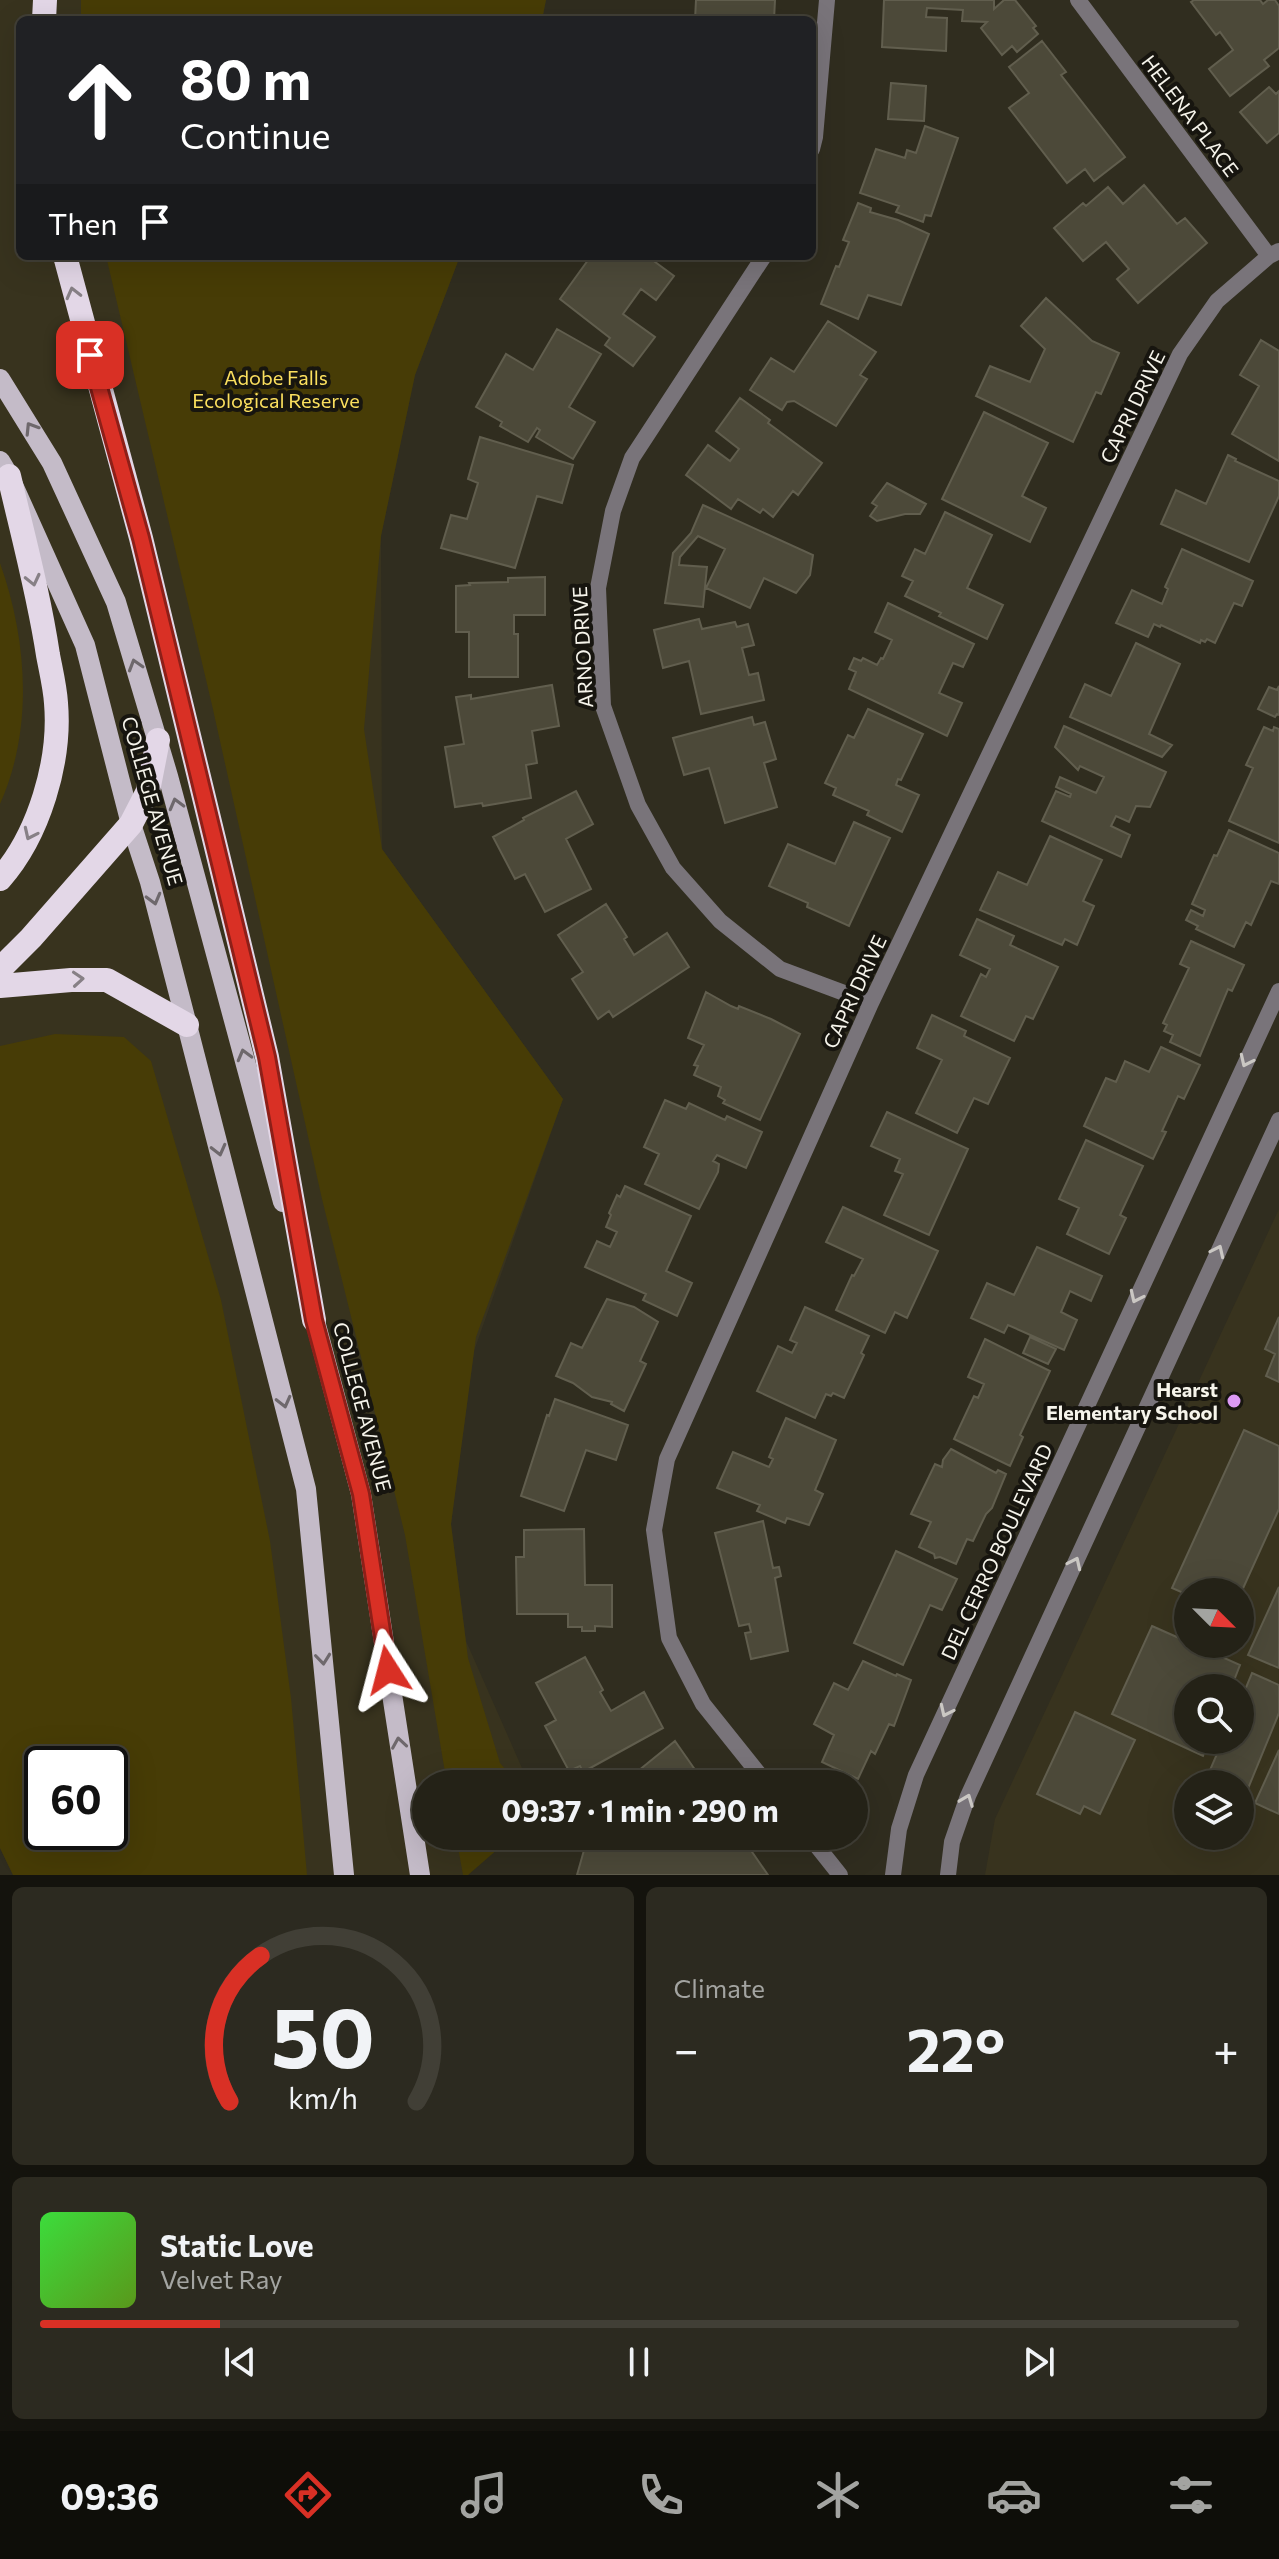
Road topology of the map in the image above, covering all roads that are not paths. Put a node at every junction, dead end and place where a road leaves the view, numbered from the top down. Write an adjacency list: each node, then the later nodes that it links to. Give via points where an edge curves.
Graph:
1 (827, 0): 3 (street)
2 (1078, 0): 4 (street, HELENA PLACE)
3 (816, 126)
4 (1274, 253): 15 (street, CAPRI DRIVE, via 1217,301 1180,354)
5 (66, 260): 18 (highway, one-way to 5, via 263,1042 141,538)
6 (761, 260): 15 (street, ARNO DRIVE, via 632,458 613,511 598,588 603,706 638,805 673,868 720,921 780,969)
7 (0, 379): 9 (main road, COLLEGE AVENUE, one-way to 7, via 116,602 52,463)
8 (5, 469): 10 (main road, COLLEGE AVENUE, via 85,645); 11 (highway, one-way to 11, via 43,621 56,704 47,786 35,824)
9 (158, 740): 10 (highway, via 148,791); 18 (main road, COLLEGE AVENUE, one-way to 9)
10 (131, 824): 12 (highway); 16 (main road, COLLEGE AVENUE, one-way to 16)
11 (0, 879)
12 (0, 969)
13 (0, 986): 16 (highway, one-way to 16, via 107,980)
14 (1279, 991): 24 (street, DEL CERRO BOULEVARD, one-way to 24, via 916,1775 899,1829)
15 (871, 1003): 19 (street, CAPRI DRIVE, via 667,1459 654,1530 669,1638 703,1704)
16 (187, 1025): 21 (main road, COLLEGE AVENUE, one-way to 21, via 306,1489)
17 (1279, 1120): 25 (street, one-way to 17, via 952,1842 968,1796)
18 (314, 1320): 22 (main road, COLLEGE AVENUE, one-way to 18, via 361,1494)
19 (756, 1770)
20 (820, 1850): 23 (street)
21 (344, 1875)
22 (420, 1875)
23 (840, 1875)
24 (893, 1875)
25 (948, 1875)

